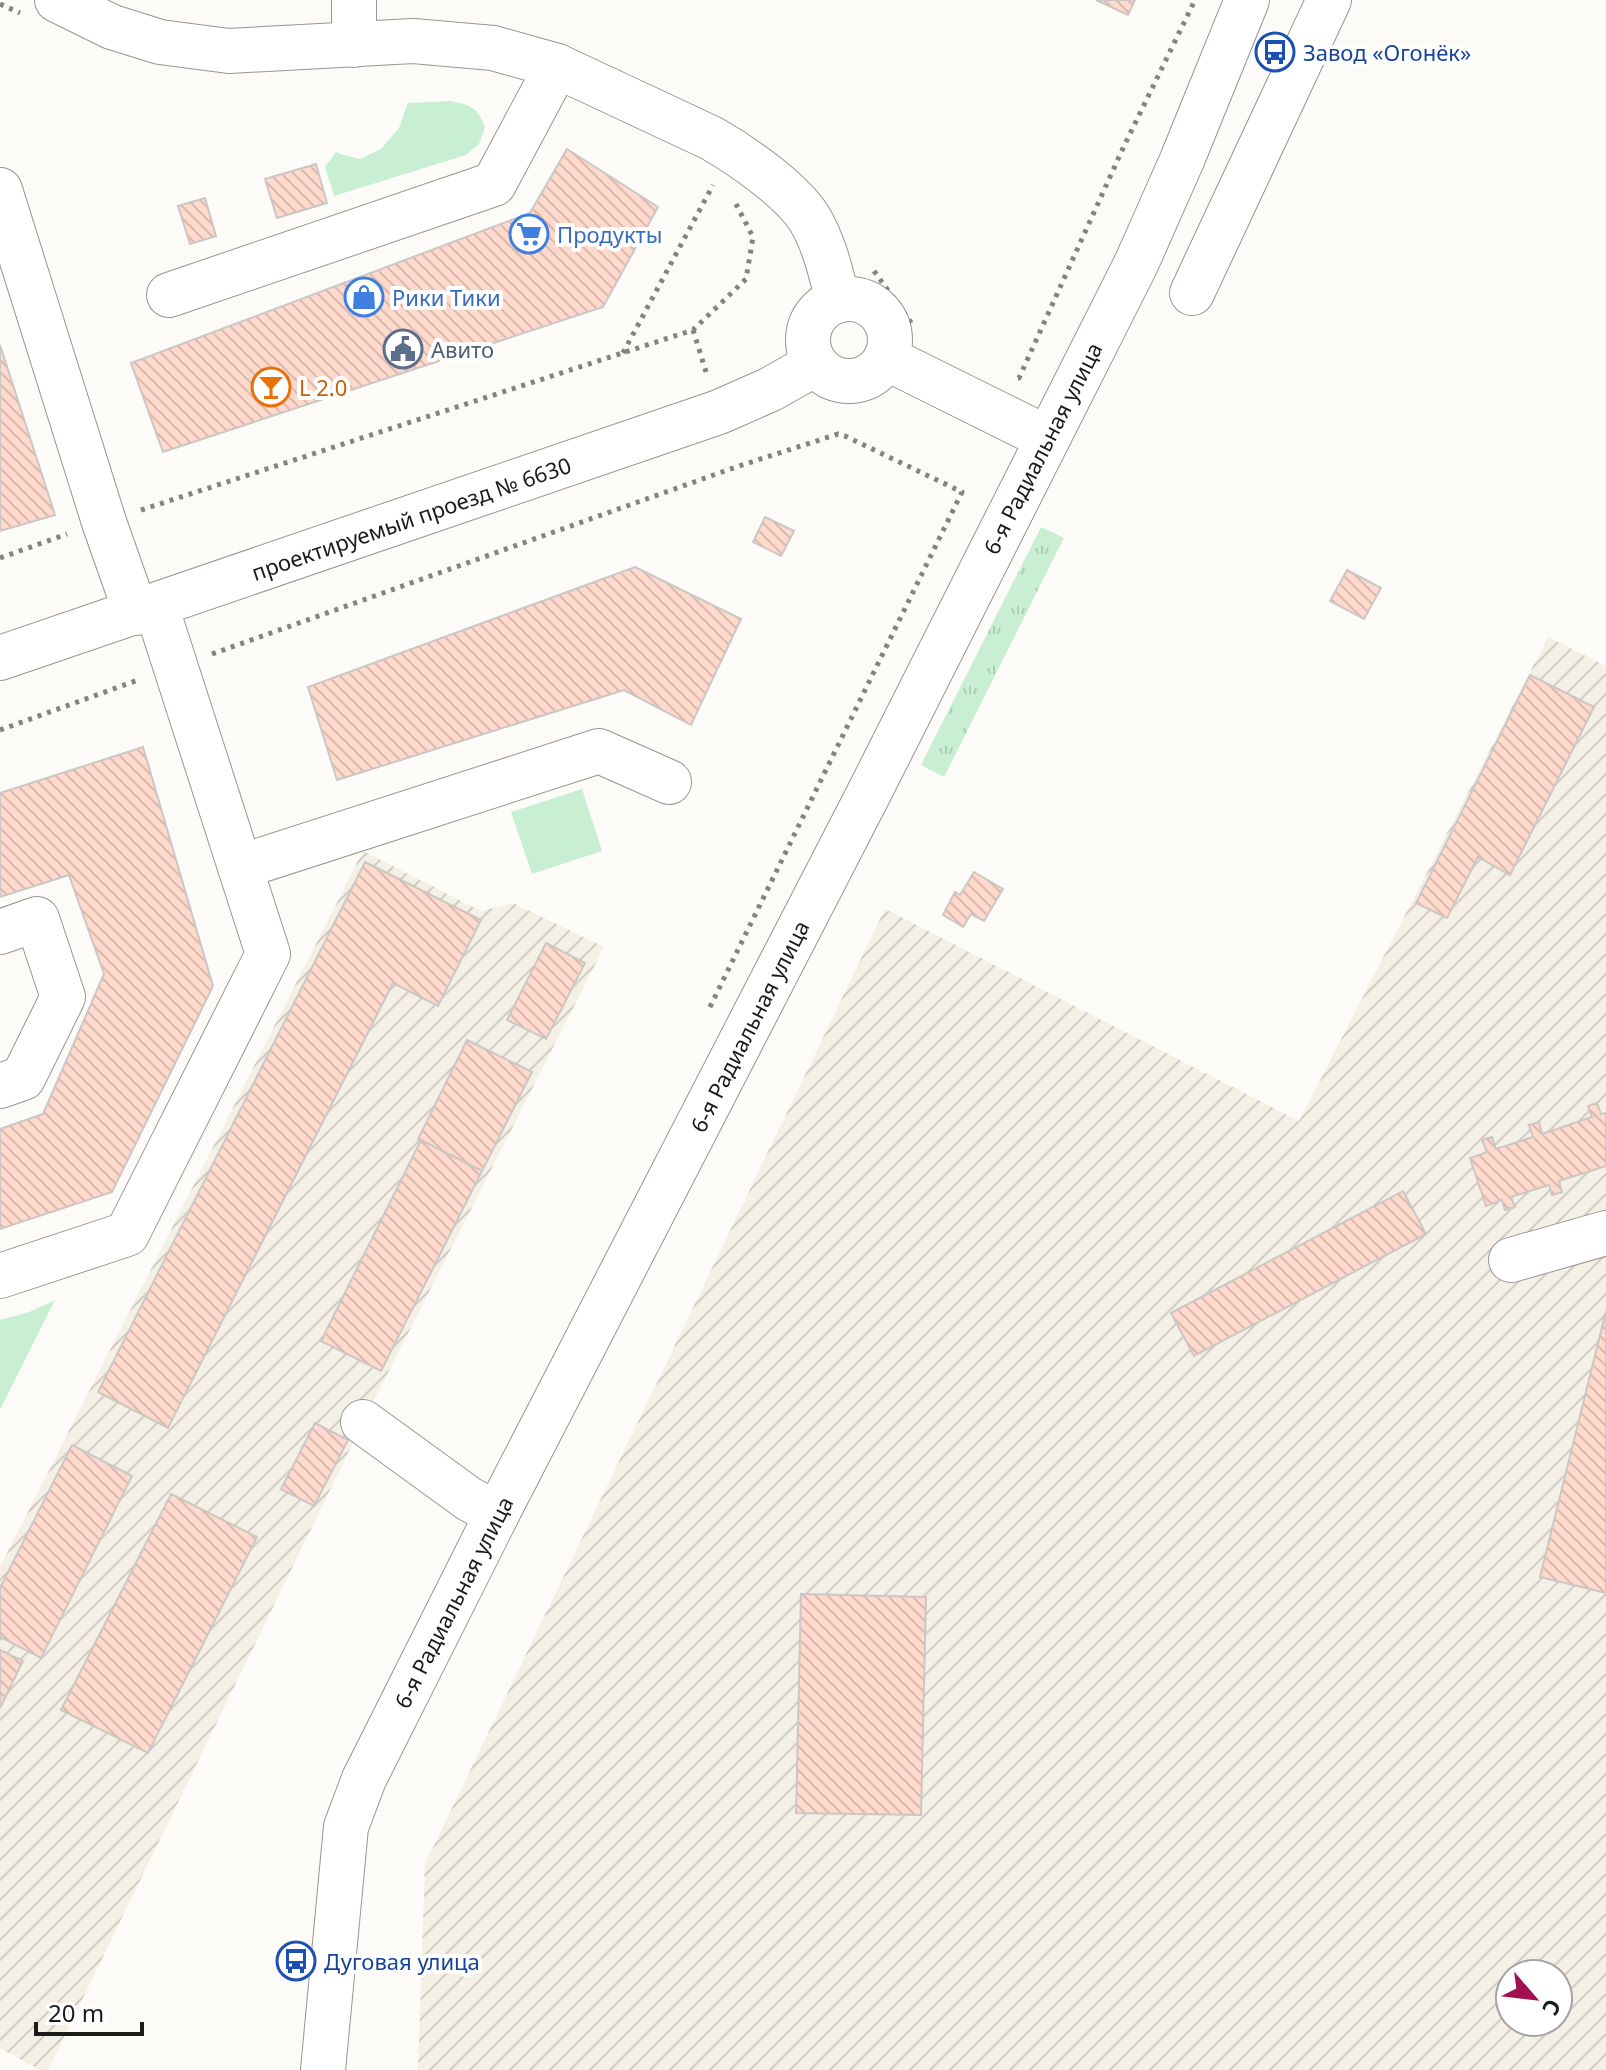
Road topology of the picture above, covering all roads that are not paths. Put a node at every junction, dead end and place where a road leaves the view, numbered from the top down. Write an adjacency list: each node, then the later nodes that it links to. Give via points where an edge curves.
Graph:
1 (57, 0): 5 (street, via 112,27 160,42 229,51)
2 (354, 0): 5 (street)
3 (1247, 0): 8 (street, 6-я Радиальная улица)
4 (1329, 0): 8 (street, via 1204,299)
5 (354, 45): 6 (street, via 413,41 493,48)
6 (557, 66): 9 (street, via 494,184); 10 (street, via 729,148 789,195 809,218)
7 (0, 190): 14 (street, via 104,522)
8 (1136, 264): 13 (street, 6-я Радиальная улица)
9 (169, 295)
10 (838, 301): 11 (street, via 860,300 883,317 889,329); 12 (street, via 811,323 809,351)
11 (886, 358): 12 (street, via 878,370 852,381 838,380); 13 (street)
12 (815, 364): 14 (street, проектируемый проезд № 6630, via 719,412)
13 (1047, 438): 24 (street, 6-я Радиальная улица)
14 (146, 610): 15 (street, проектируемый проезд № 6630); 17 (street, via 176,667)
15 (0, 658)
16 (669, 782): 17 (street, via 599,751)
17 (240, 867): 22 (street, via 268,954 127,1234)
18 (0, 932): 19 (street, via 37,919 63,997 23,1078)
19 (0, 1086)
20 (1606, 1233): 21 (street)
21 (1511, 1260)
22 (0, 1276)
23 (363, 1422): 24 (street)
24 (497, 1514): 25 (street, 6-я Радиальная улица, via 364,1779 346,1827)
25 (323, 2070)

